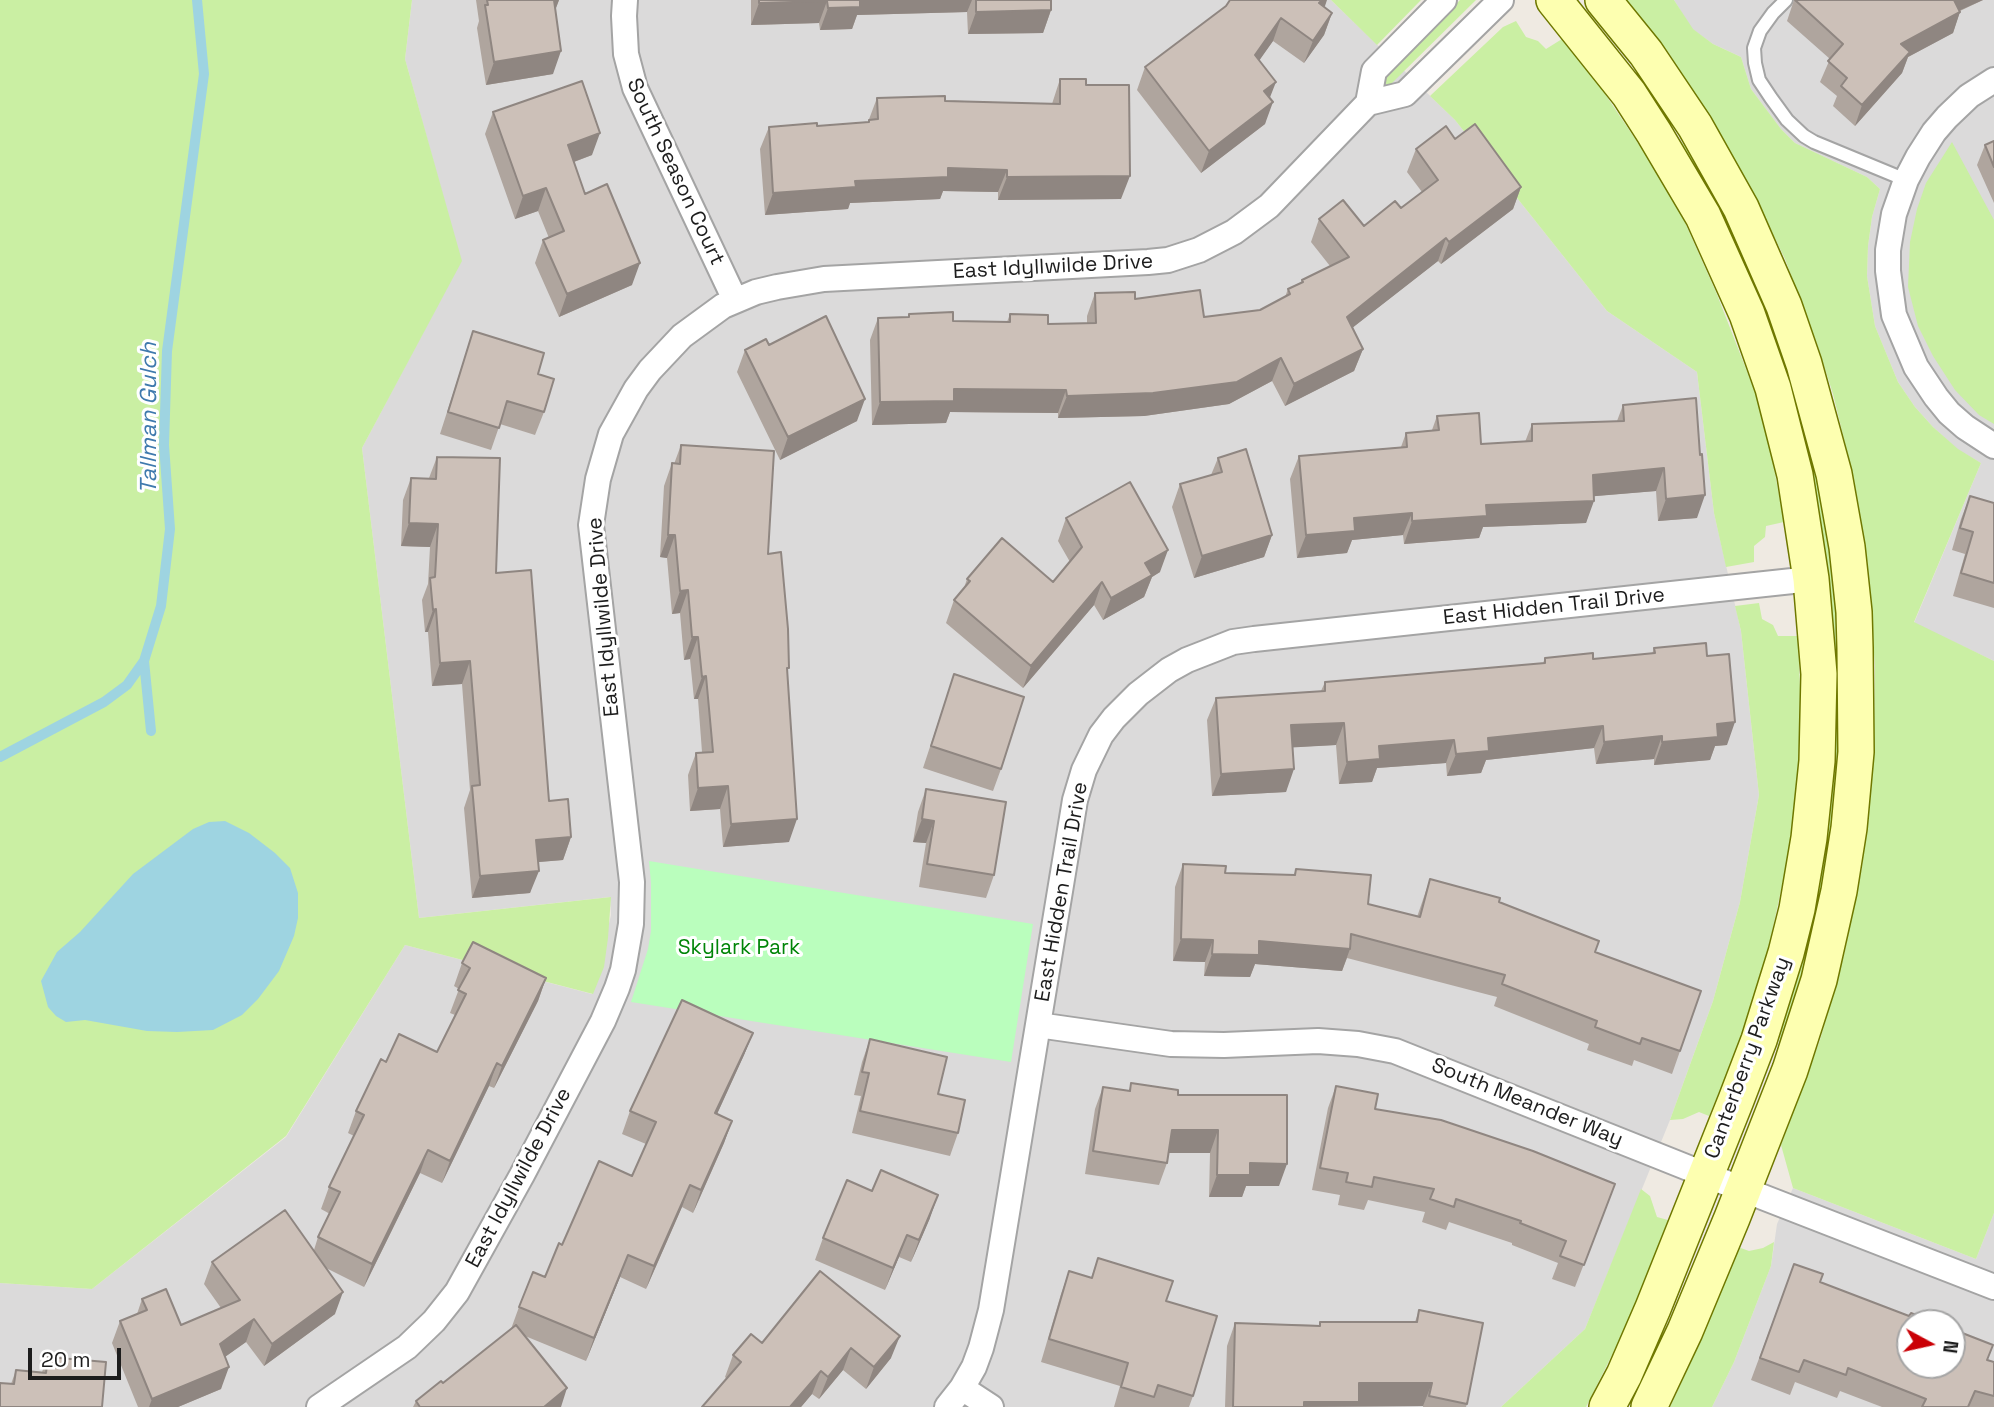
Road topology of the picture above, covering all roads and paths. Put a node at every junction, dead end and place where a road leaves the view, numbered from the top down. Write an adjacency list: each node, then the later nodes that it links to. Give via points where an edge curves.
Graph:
1 (625, 0): 10 (street, South Season Court, via 626,54 635,88)
2 (1444, 0): 8 (street, via 1374,71)
3 (1501, 0): 8 (street, via 1405,94)
4 (1554, 0): 12 (street, Canterberry Parkway, via 1643,114 1703,216 1734,284 1785,432)
5 (1603, 0): 15 (street, Canterberry Parkway, via 1695,126 1767,264 1795,335 1821,423 1847,547 1855,648 1856,752 1839,891 1799,1044)
6 (1786, 0): 9 (lane, via 1760,31 1754,48 1759,80 1771,99 1804,136)
7 (1994, 80): 9 (street, via 1947,117)
8 (1368, 103): 10 (street, East Idyllwilde Drive, via 1260,214 1184,256 1148,262 824,279)
9 (1906, 180): 11 (street, via 1888,250 1894,315 1916,367 1936,397 1965,428)
10 (734, 300): 18 (street, East Idyllwilde Drive, via 682,336 650,370 611,434 597,478 592,541 632,882 631,924 617,988 457,1292 407,1347)
11 (1994, 446)
12 (1811, 579): 13 (street, East Hidden Trail Drive, via 1254,639 1210,650 1169,670 1114,718 1101,735 1079,784); 14 (street, Canterberry Parkway, via 1819,715 1805,863 1774,994)
13 (1038, 1025): 14 (street, South Meander Way, via 1171,1044 1318,1041 1395,1051); 17 (street, East Hidden Trail Drive, via 991,1310 974,1367)
14 (1706, 1175): 15 (street, South Meander Way); 20 (street, Canterberry Parkway)
15 (1743, 1189): 16 (street, South Meander Way); 21 (street, Canterberry Parkway)
16 (1994, 1287)
17 (954, 1397): 19 (street)
18 (319, 1407)
19 (991, 1407)
20 (1607, 1407)
21 (1649, 1407)

